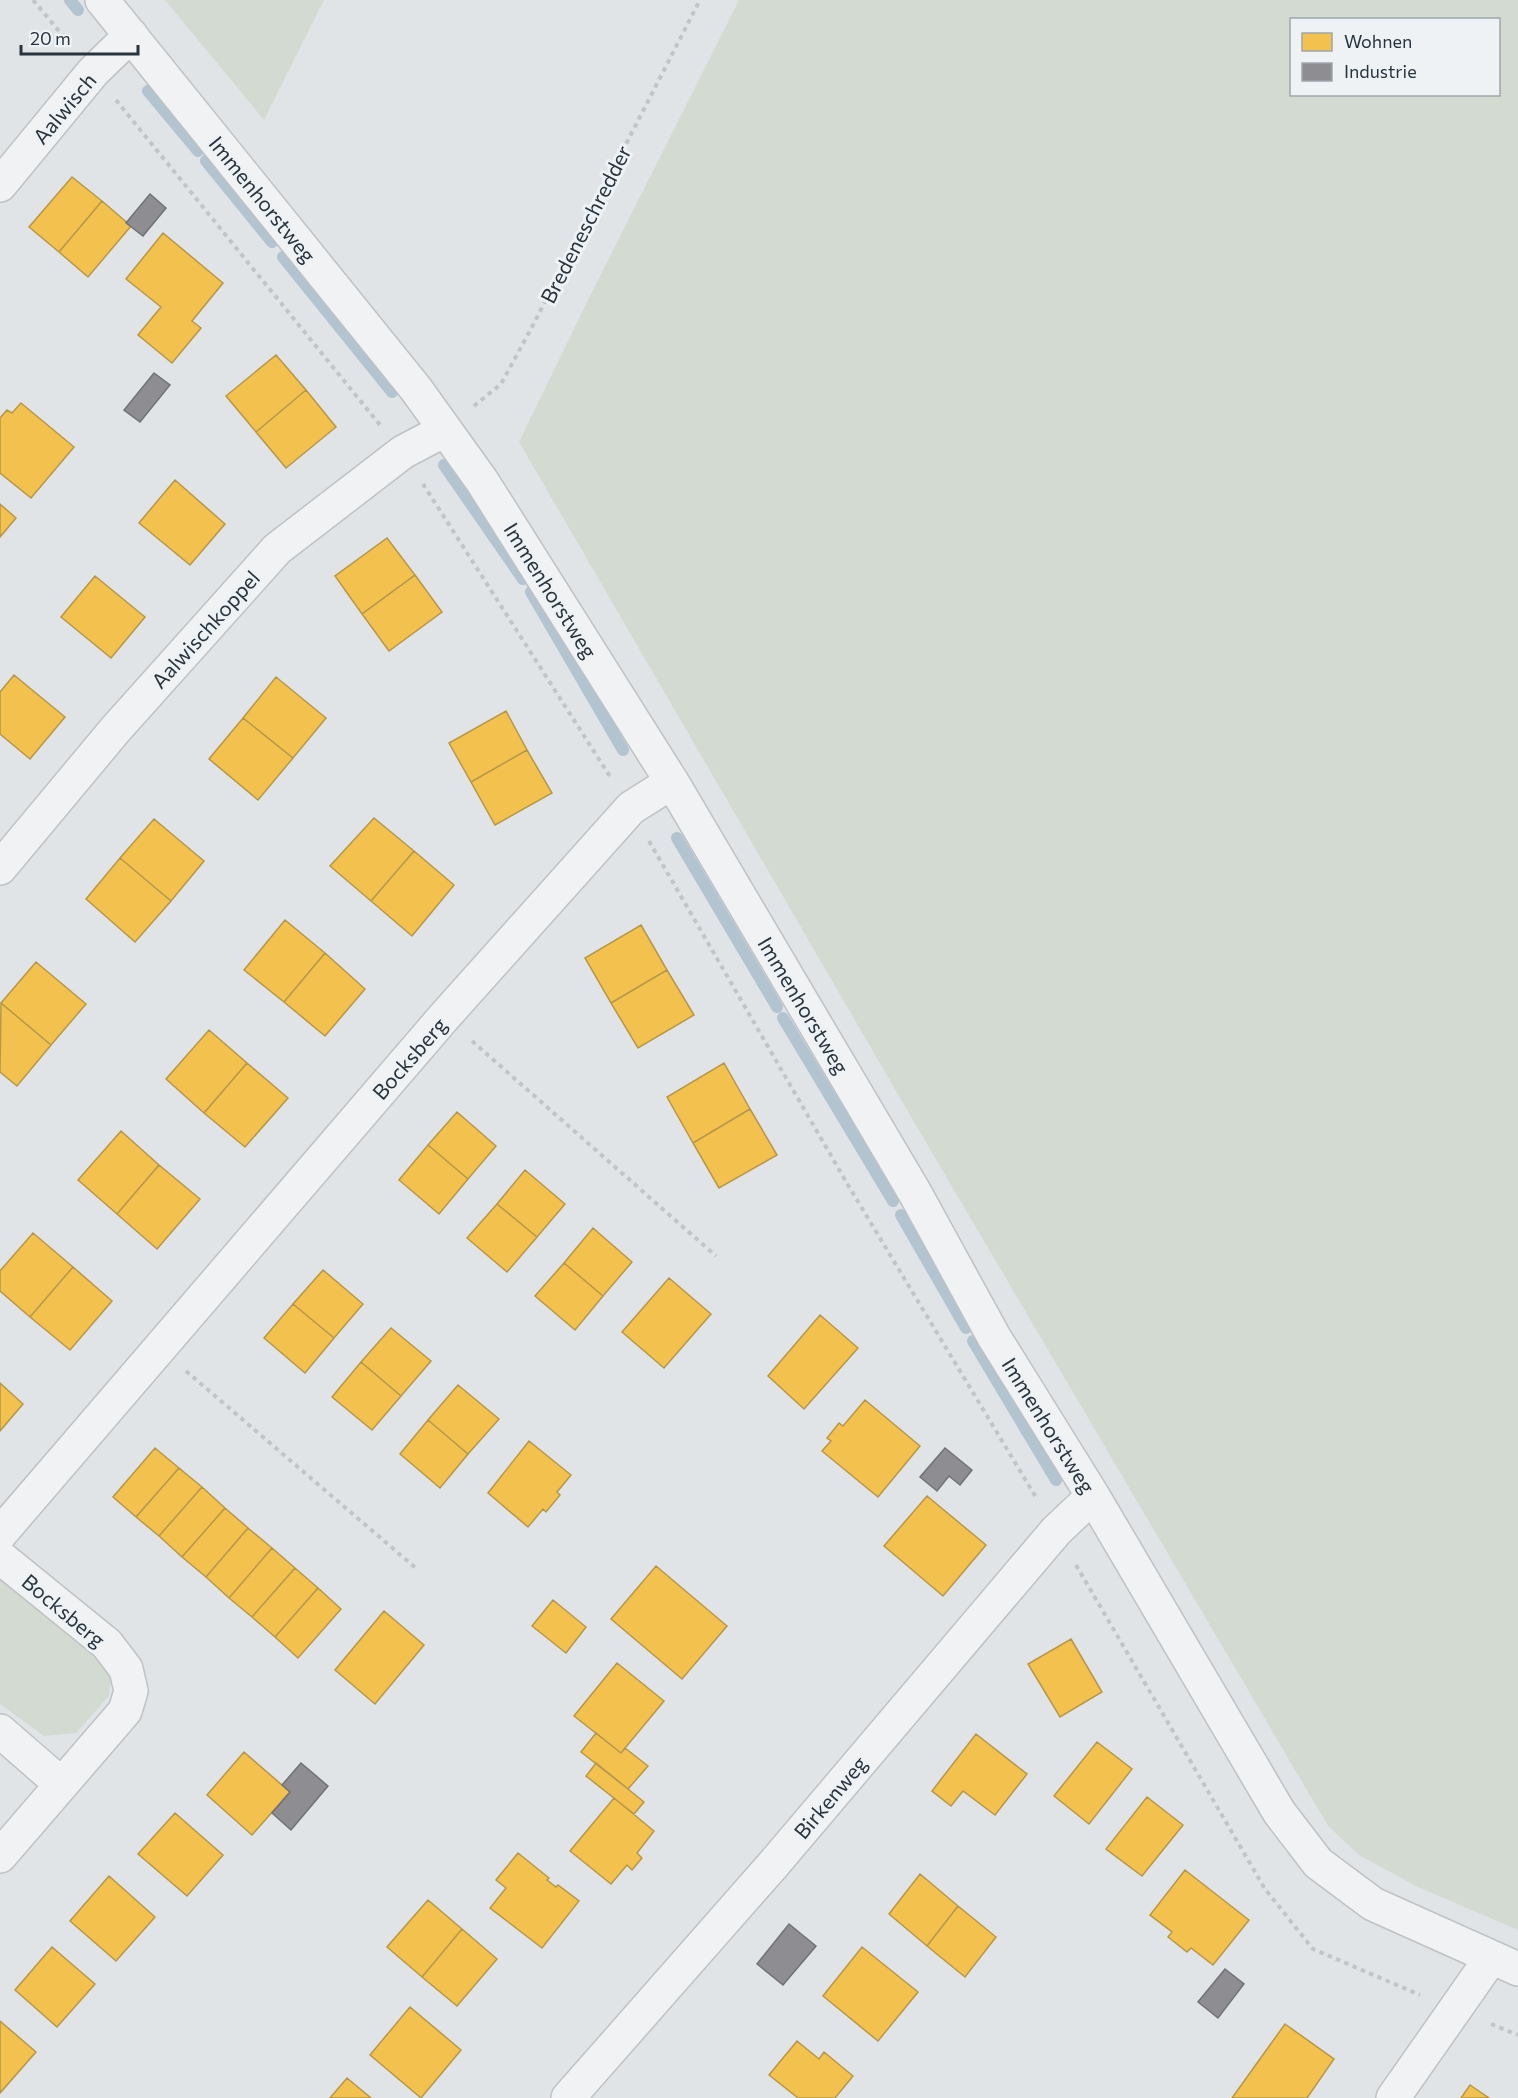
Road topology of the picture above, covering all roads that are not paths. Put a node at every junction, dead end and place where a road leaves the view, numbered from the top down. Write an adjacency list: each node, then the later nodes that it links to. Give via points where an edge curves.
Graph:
1 (102, 0): 2 (street, Immenhorstweg)
2 (131, 35): 3 (street, Aalwisch, via 93,72); 4 (street, Immenhorstweg)
3 (0, 185)
4 (445, 430): 5 (street, Immenhorstweg, via 488,489); 6 (street, Aalwischkoppel, via 403,453 277,549 115,730)
5 (672, 782): 7 (street, Immenhorstweg, via 915,1193 994,1337); 8 (street, Bocksberg, via 631,808 444,1017)
6 (0, 868)
7 (1093, 1496): 13 (street, Immenhorstweg, via 1279,1812 1318,1863 1373,1904); 14 (street, Birkenweg, via 1056,1531 772,1866)
8 (0, 1534)
9 (0, 1557): 11 (street, Bocksberg, via 107,1644 126,1669 131,1691 125,1711)
10 (0, 1731): 11 (street)
11 (61, 1784): 12 (street, Bocksberg)
12 (0, 1856)
13 (1505, 1964): 15 (street, via 1456,2010)
14 (568, 2098)
15 (1393, 2098)

